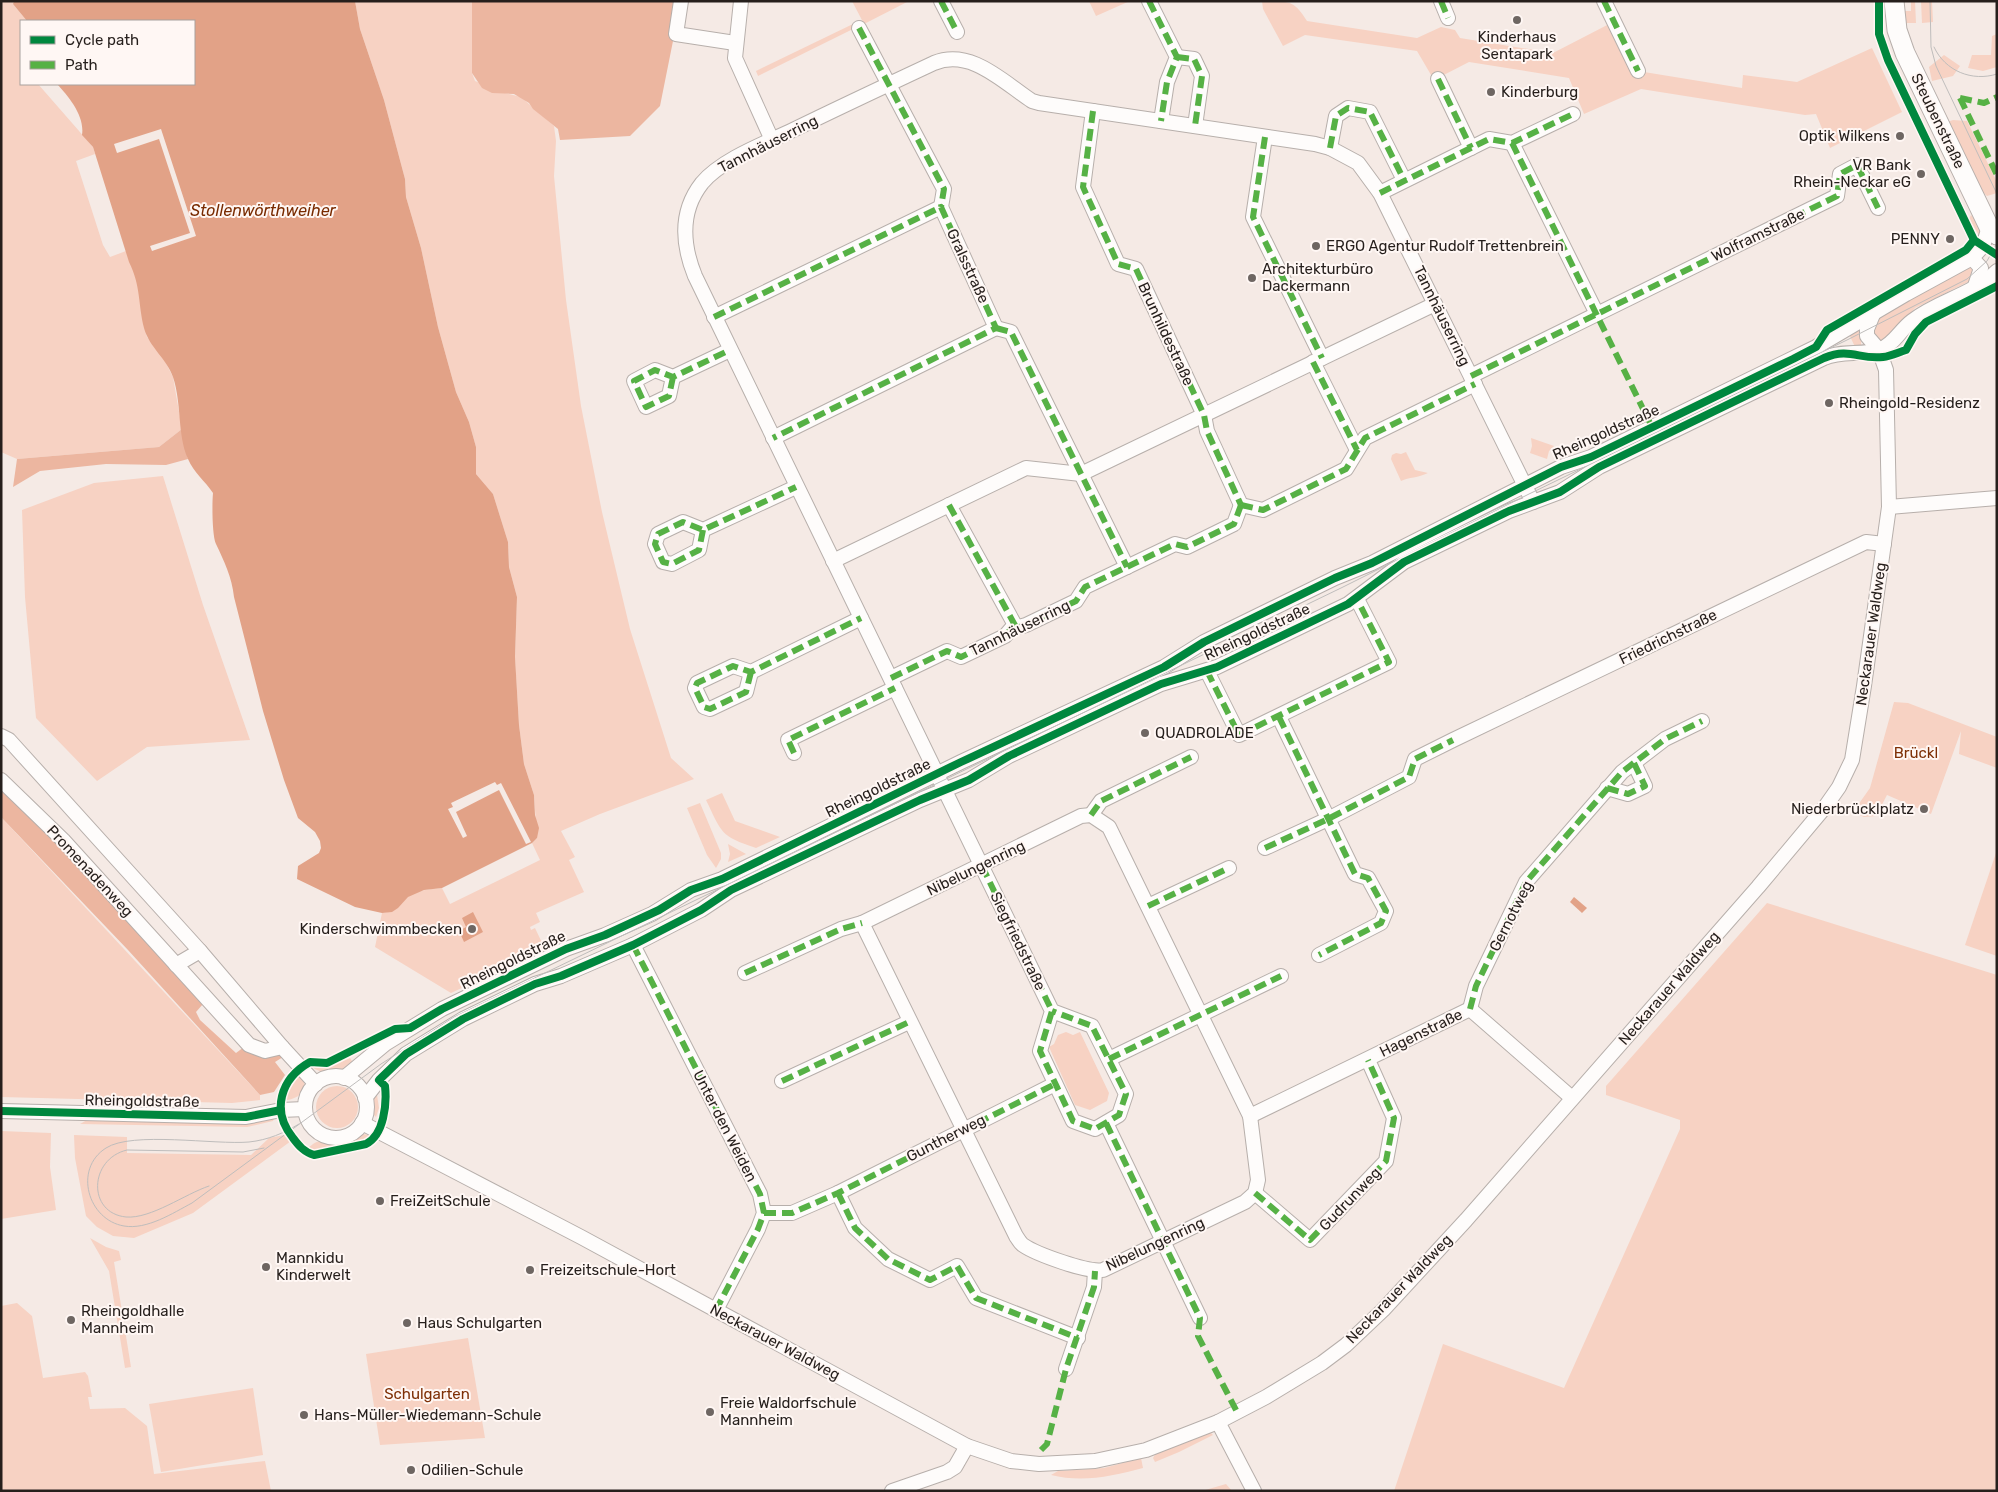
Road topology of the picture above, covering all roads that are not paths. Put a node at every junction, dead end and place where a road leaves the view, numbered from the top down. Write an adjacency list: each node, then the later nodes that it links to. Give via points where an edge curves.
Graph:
1 (681, 1): 11 (street, via 676,34)
2 (741, 1): 11 (street)
3 (941, 1): 10 (street)
4 (1149, 1): 12 (street)
5 (1604, 1): 13 (street)
6 (1894, 1): 29 (street, Steubenstraße, via 1901,43)
7 (1444, 2): 8 (street)
8 (1448, 18)
9 (859, 28): 15 (street)
10 (956, 32)
11 (735, 43): 21 (street, via 737,67)
12 (1177, 57): 18 (street, via 1167,82); 19 (street, via 1194,59 1202,76)
13 (1638, 71)
14 (1438, 79): 24 (street)
15 (890, 84): 16 (street, Tannhäuserring, via 941,61 959,60 979,65 1032,101); 21 (street, Tannhäuserring); 27 (street, via 944,189)
16 (1093, 111): 18 (street, Tannhäuserring); 43 (street, Brunhildestraße, via 1082,187 1118,264 1136,269)
17 (1574, 114): 22 (street)
18 (1161, 121): 19 (street, Tannhäuserring)
19 (1195, 126): 20 (street, Tannhäuserring)
20 (1265, 137): 23 (street, Tannhäuserring); 40 (street, via 1253,217)
21 (772, 140): 36 (street, Tannhäuserring, via 711,173 696,192 688,212 684,229 686,252)
22 (1512, 143): 24 (street, via 1489,139); 35 (street)
23 (1330, 148): 25 (street, via 1336,116 1348,108 1370,112); 26 (street, Tannhäuserring, via 1358,163)
24 (1471, 148): 25 (street)
25 (1404, 180): 26 (street)
26 (1380, 193): 33 (street, Tannhäuserring)
27 (941, 207): 36 (street); 37 (street, Gralsstraße)
28 (1878, 208): 35 (street, Wolframstraße, via 1858,164 1840,174 1837,196)
29 (1993, 231): 30 (street, Rheingoldstraße)
30 (1972, 258): 32 (street, via 1981,268); 34 (street, Rheingoldstraße)
31 (1997, 270): 32 (street, via 1984,284)
32 (1974, 289): 39 (street, via 1911,321 1892,343)
33 (1436, 304): 40 (street); 42 (street, Tannhäuserring)
34 (1874, 312): 39 (street, via 1867,336); 47 (street, Rheingoldstraße, via 1808,351)
35 (1597, 314): 42 (street, Wolframstraße)
36 (714, 317): 38 (street, Tannhäuserring)
37 (996, 328): 44 (street); 46 (street, via 1011,332)
38 (730, 350): 41 (street); 44 (street, Tannhäuserring)
39 (1879, 350): 50 (street, Rheingoldstraße, via 1840,352 1824,358 1599,467 1560,492); 53 (street, Neckarauer Waldweg, via 1888,392)
40 (1318, 360): 43 (street); 45 (street)
41 (673, 377)
42 (1473, 380): 45 (street, via 1365,438); 47 (street, Tannhäuserring)
43 (1204, 415): 46 (street); 52 (street, Brunhildestraße, via 1206,431)
44 (773, 438): 48 (street, Tannhäuserring)
45 (1357, 450): 52 (street, via 1346,469 1262,510)
46 (1081, 474): 51 (street, via 1026,468); 57 (street)
47 (1525, 486): 50 (street, Tannhäuserring); 70 (street, Rheingoldstraße, via 1204,642 1164,667)
48 (796, 487): 54 (street); 56 (street, Tannhäuserring)
49 (1997, 498): 53 (street)
50 (1533, 502): 58 (street, Rheingoldstraße, via 1404,562)
51 (949, 505): 56 (street); 60 (street)
52 (1241, 505): 57 (street, Tannhäuserring, via 1234,524 1187,547 1175,544)
53 (1889, 507): 55 (street, Neckarauer Waldweg)
54 (703, 530)
55 (1884, 544): 75 (street, Friedrichstraße, via 1866,542 1453,740 1415,759 1409,776); 99 (street, Neckarauer Waldweg, via 1852,760 1840,787 1764,880)
56 (833, 561): 59 (street, Tannhäuserring)
57 (1127, 567): 60 (street, Tannhäuserring, via 1085,587 1076,601)
58 (1358, 599): 61 (street, Rheingoldstraße); 64 (street, via 1389,662)
59 (861, 618): 62 (street); 63 (street, Tannhäuserring)
60 (1016, 627): 63 (street, Tannhäuserring, via 961,657 947,650)
61 (1207, 671): 64 (street, via 1239,735); 73 (street, Rheingoldstraße, via 1161,684)
62 (750, 672)
63 (893, 683): 67 (street, Tannhäuserring, via 788,740); 70 (street, Tannhäuserring)
64 (1279, 717): 75 (street)
65 (1702, 721): 69 (street, Gernotweg, via 1665,739)
66 (4, 735): 82 (street)
67 (794, 754)
68 (1191, 756): 74 (street, Nibelungenring, via 1101,801)
69 (1634, 763): 72 (street, Gernotweg); 72 (street, via 1645,786 1628,794)
70 (937, 775): 73 (street, Tannhäuserring); 94 (street, Rheingoldstraße, via 722,880 691,890 652,914 566,949 442,1009 385,1044)
71 (1, 780): 84 (street, Promenadenweg, via 38,814)
72 (1608, 788): 87 (street, Gernotweg, via 1526,882 1476,986)
73 (944, 790): 77 (street, Siegfriedstraße); 81 (street, Rheingoldstraße, via 731,890 701,910)
74 (1091, 815): 77 (street, Nibelungenring, via 1081,816); 79 (street, via 1109,827)
75 (1328, 820): 76 (street, Friedrichstraße); 83 (street, via 1355,874 1368,878 1386,912 1381,923)
76 (1264, 848)
77 (982, 866): 80 (street, Nibelungenring); 88 (street, Siegfriedstraße)
78 (1228, 868): 79 (street)
79 (1148, 906): 89 (street)
80 (862, 923): 85 (street, Nibelungenring); 90 (street, Nibelungenring)
81 (633, 944): 98 (street, Rheingoldstraße, via 535,984 444,1030 406,1054); 108 (street, Unter den Weiden, via 760,1194)
82 (200, 951): 84 (street); 91 (street)
83 (1319, 955)
84 (176, 965): 91 (street, Promenadenweg, via 249,1045 265,1051)
85 (745, 974)
86 (1281, 976): 89 (street)
87 (1470, 1009): 93 (street, Hagenstraße); 99 (street, Hagenstraße)
88 (1052, 1011): 92 (street, via 1092,1026); 97 (street, via 1040,1051)
89 (1200, 1014): 92 (street); 102 (street)
90 (909, 1022): 95 (street); 105 (street, Nibelungenring)
91 (282, 1047): 96 (street)
92 (1109, 1059): 104 (street, via 1126,1094 1119,1115)
93 (1368, 1060): 102 (street, Hagenstraße); 107 (street, Gudrunweg, via 1394,1118 1386,1162 1310,1240)
94 (344, 1078): 96 (street, via 329,1077); 98 (street, via 359,1088)
95 (782, 1081)
96 (316, 1084): 100 (street, via 308,1095)
97 (1055, 1084): 104 (street, via 1073,1121 1095,1129); 105 (street, Guntherweg)
98 (365, 1098): 103 (street, via 366,1111)
99 (1572, 1098): 115 (street, Neckarauer Waldweg, via 1466,1220 1346,1345 1281,1388)
100 (305, 1109): 101 (street, Rheingoldstraße, via 246,1116); 103 (street, via 313,1128 330,1137 352,1133)
101 (1, 1111)
102 (1250, 1116): 107 (street, via 1258,1180)
103 (362, 1123): 111 (street, Neckarauer Waldweg)
104 (1106, 1123): 109 (street)
105 (962, 1130): 106 (street, Guntherweg); 110 (street, Nibelungenring, via 1023,1245)
106 (838, 1193): 108 (street, Guntherweg, via 792,1213); 113 (street, via 855,1228 888,1259 930,1280 956,1266 976,1298)
107 (1255, 1193): 109 (street, Nibelungenring, via 1245,1202)
108 (764, 1213): 111 (street)
109 (1164, 1240): 110 (street, Nibelungenring); 112 (street)
110 (1095, 1272): 113 (street, via 1094,1287)
111 (716, 1310): 116 (street, Neckarauer Waldweg)
112 (1200, 1318)
113 (1078, 1338): 114 (street)
114 (1066, 1369)
115 (1218, 1422): 116 (street, Neckarauer Waldweg, via 1146,1450 1095,1460 1029,1463 989,1455); 118 (street)
116 (967, 1446): 117 (street, via 955,1467 947,1472)
117 (892, 1491)
118 (1254, 1491)

